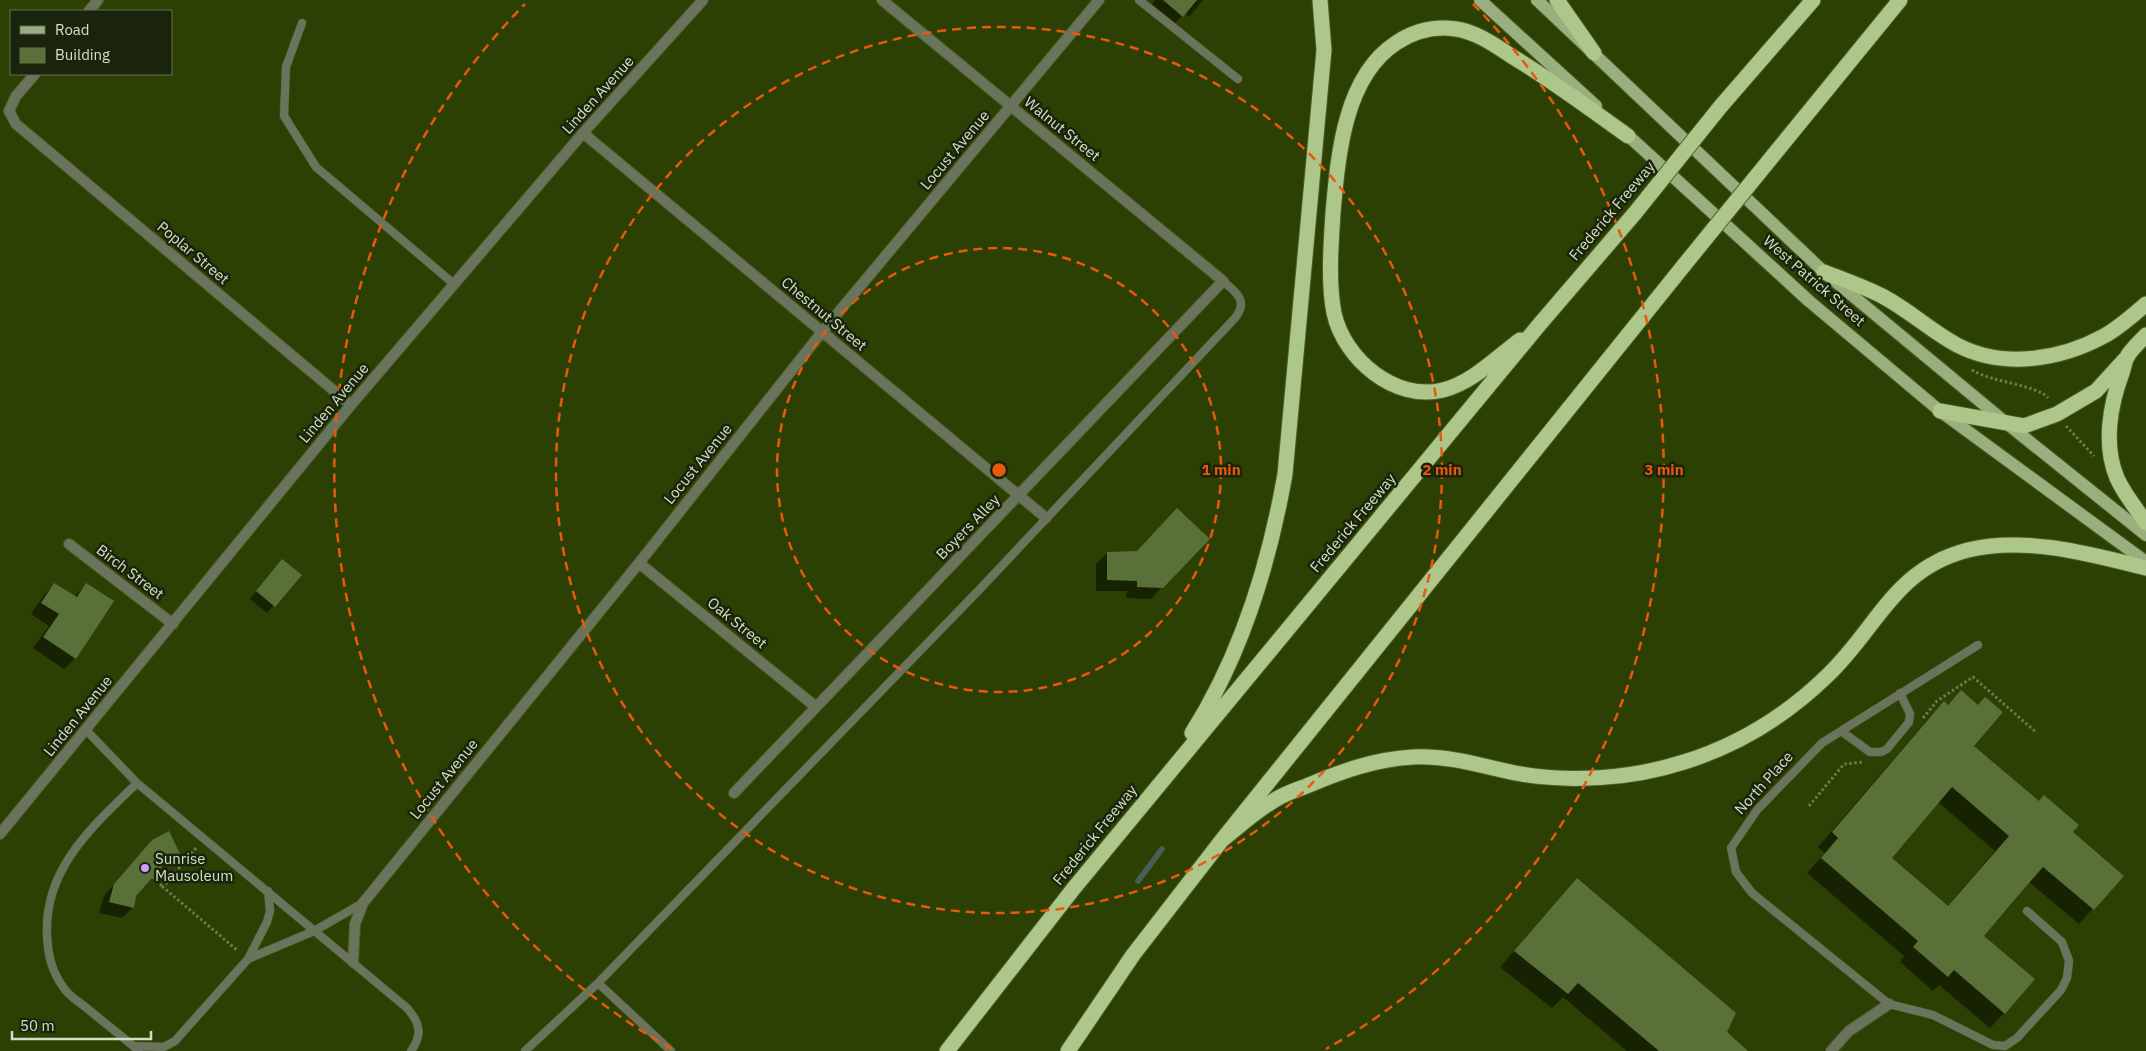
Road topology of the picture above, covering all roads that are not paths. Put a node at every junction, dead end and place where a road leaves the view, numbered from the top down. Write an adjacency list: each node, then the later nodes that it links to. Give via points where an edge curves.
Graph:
1 (98, 0): 14 (street)
2 (703, 0): 22 (street, Linden Avenue)
3 (882, 0): 21 (street, Walnut Street)
4 (1099, 0): 21 (street, Locust Avenue)
5 (1139, 0): 20 (lane)
6 (1320, 0): 53 (highway, via 1324,50 1285,474 1264,570 1251,610 1210,704 1186,743)
7 (1480, 0): 23 (main road, West Patrick Street)
8 (1536, 0): 17 (main road, West Patrick Street)
9 (1556, 0): 17 (highway)
10 (1808, 0): 16 (highway)
11 (1813, 0): 16 (highway, Frederick Freeway)
12 (1900, 0): 18 (highway)
13 (1909, 0): 18 (highway)
14 (89, 10)
15 (302, 22): 26 (lane, via 286,67 284,116 316,167)
16 (1795, 22): 28 (highway, Frederick Freeway, bridge)
17 (1594, 52): 24 (main road, West Patrick Street)
18 (1856, 54): 52 (highway, bridge)
19 (33, 75): 32 (street, Poplar Street, via 11,103 9,111 16,124)
20 (1238, 79)
21 (1011, 107): 25 (street, Walnut Street); 29 (street, Locust Avenue)
22 (583, 133): 26 (street, Linden Avenue); 29 (street, Chestnut Street)
23 (1628, 136): 28 (highway, via 1482,37 1457,29 1430,29 1407,36 1386,49 1362,78 1347,122 1336,179 1330,257 1334,313 1345,341 1361,362 1378,376 1398,387 1420,392 1442,390 1462,383); 33 (main road, West Patrick Street, via 1809,300)
24 (1824, 272): 27 (highway, via 1884,297 1959,346 2000,357 2028,359 2078,348 2105,336); 34 (main road, West Patrick Street)
25 (1223, 281): 35 (street, Boyers Alley); 36 (lane, via 1236,292 1241,302 1240,311)
26 (454, 284): 32 (street, Linden Avenue)
27 (2146, 304)
28 (1539, 326): 53 (highway, Frederick Freeway)
29 (822, 332): 35 (street, Chestnut Street); 41 (street, Locust Avenue)
30 (2146, 335): 31 (highway)
31 (2128, 356): 34 (highway, via 2096,391 2057,414 2024,426); 37 (highway, via 2116,388 2110,419 2111,457 2125,494)
32 (351, 405): 43 (street, Linden Avenue)
33 (1940, 411): 34 (highway); 40 (main road, West Patrick Street)
34 (2005, 422): 38 (main road, West Patrick Street)
35 (1019, 494): 36 (street, Chestnut Street); 46 (street, Boyers Alley)
36 (1046, 518): 60 (lane)
37 (2146, 523)
38 (2146, 535)
39 (69, 544): 43 (street, Birch Street)
40 (2146, 562)
41 (639, 563): 46 (street, Oak Street); 55 (street, Locust Avenue)
42 (2146, 568): 52 (highway, via 2048,547 2003,546 1968,550 1918,572 1899,588 1851,650 1803,698 1747,736 1714,751 1651,770 1586,778 1518,773 1459,760 1414,757 1383,761 1345,770 1279,798)
43 (173, 624): 47 (street, Linden Avenue)
44 (1978, 645): 45 (lane, North Place)
45 (1900, 693): 48 (lane, North Place); 48 (lane, via 1910,714 1909,722 1887,749 1870,752)
46 (816, 707): 50 (street, Boyers Alley)
47 (86, 730): 49 (lane); 51 (street, Linden Avenue)
48 (1841, 731): 61 (lane, North Place, via 1822,743 1757,810 1731,848 1736,872 1752,893)
49 (137, 783): 54 (lane); 62 (lane, via 96,823 61,869 47,927 50,964 67,992)
50 (734, 793)
51 (0, 834)
52 (1222, 840): 67 (highway, via 1133,955)
53 (1074, 888): 66 (highway, Frederick Freeway)
54 (268, 891): 57 (lane); 58 (lane, via 270,910 267,922)
55 (363, 903): 57 (lane); 59 (street, Locust Avenue, via 355,924)
56 (2027, 911): 61 (lane, via 2062,942 2069,961 2067,978 2061,990 2018,1038 2005,1046 1993,1045 1933,1015)
57 (314, 931): 58 (lane); 59 (lane)
58 (248, 959): 62 (lane, via 175,1041 164,1047)
59 (353, 962): 63 (lane, via 417,1019 419,1037)
60 (598, 984): 64 (lane); 65 (lane)
61 (1889, 1004): 68 (street, via 1849,1031)
62 (137, 1049)
63 (411, 1051)
64 (524, 1051)
65 (671, 1051)
66 (946, 1051)
67 (1068, 1051)
68 (1832, 1051)

